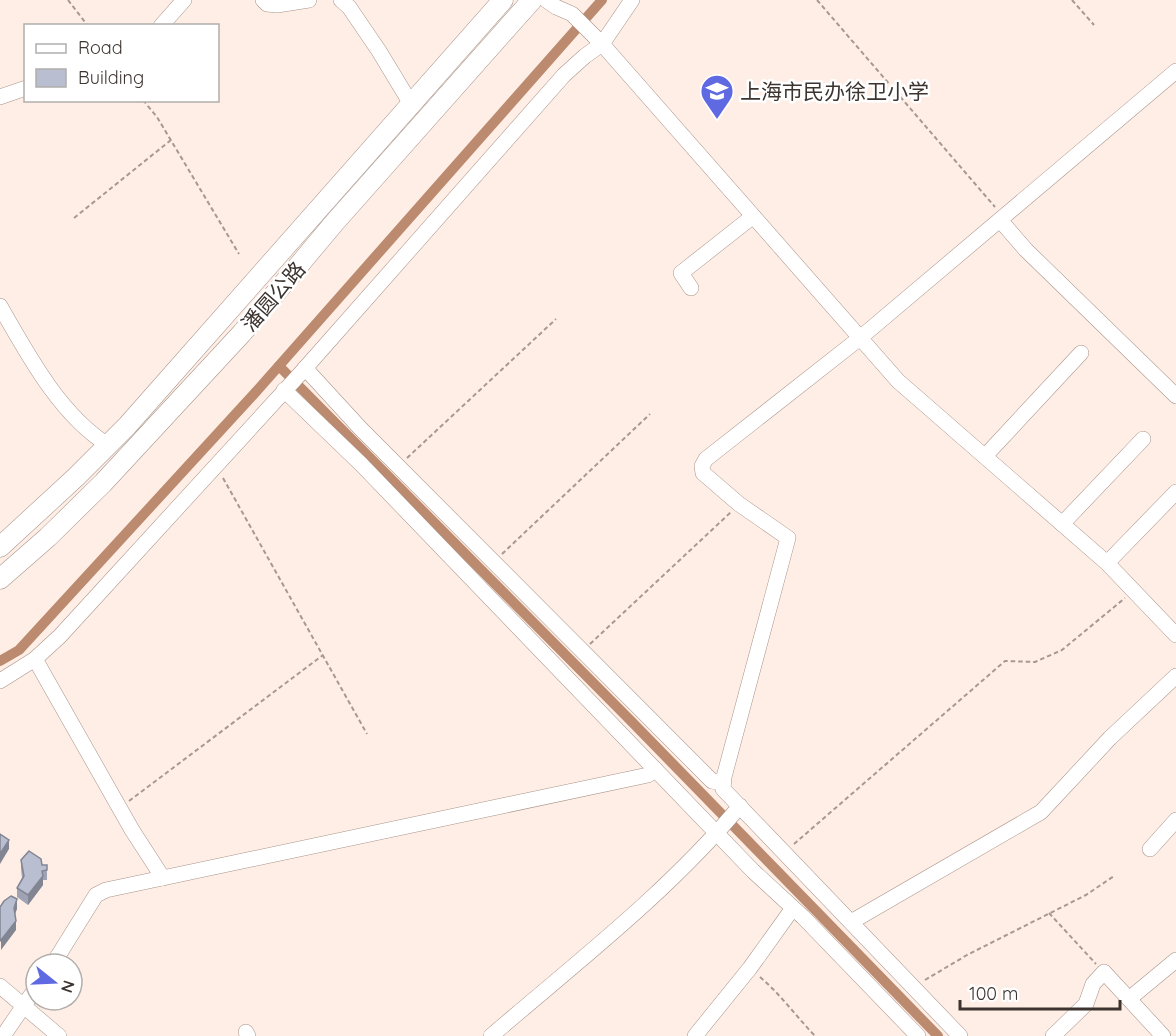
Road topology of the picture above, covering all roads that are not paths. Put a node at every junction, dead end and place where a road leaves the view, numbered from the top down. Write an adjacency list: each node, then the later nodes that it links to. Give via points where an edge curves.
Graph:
1 (184, 0): 9 (street)
2 (263, 0): 3 (street, via 277,5)
3 (309, 0)
4 (341, 0): 14 (street, via 379,51)
5 (503, 0): 14 (main road, 潘圆公路)
6 (532, 0): 31 (main road, 潘圆公路, via 242,333 103,483)
7 (546, 0): 10 (street, via 572,14)
8 (632, 0): 10 (street)
9 (163, 24)
10 (599, 42): 15 (street); 21 (street, via 564,75)
11 (1176, 71): 16 (street)
12 (24, 89): 13 (street)
13 (0, 97)
14 (411, 104): 25 (main road, 潘圆公路)
15 (752, 217): 17 (street, via 681,273); 19 (street)
16 (1002, 218): 19 (street); 23 (street, via 1026,250)
17 (691, 288)
18 (0, 306): 25 (street, via 24,349 66,408)
19 (860, 338): 26 (street, via 898,381); 37 (street, via 702,466 703,473 739,504 788,538)
20 (1081, 353): 26 (street)
21 (302, 371): 22 (street); 37 (street, via 712,781)
22 (286, 388): 33 (street, via 60,636); 36 (street)
23 (1176, 396)
24 (1143, 439): 28 (street)
25 (108, 445): 29 (main road, 潘圆公路)
26 (986, 455): 28 (street)
27 (1176, 492): 30 (street)
28 (1062, 524): 30 (street)
29 (0, 548)
30 (1107, 563): 32 (street)
31 (0, 579)
32 (1173, 627)
33 (34, 659): 35 (street); 42 (street)
34 (1176, 676): 44 (street, via 1110,738 1041,812)
35 (0, 681)
36 (655, 769): 40 (street); 42 (street, via 648,775)
37 (723, 783): 38 (street)
38 (737, 808): 40 (street); 44 (street)
39 (1176, 820): 41 (street)
40 (718, 831): 43 (street); 53 (street, via 656,895)
41 (1150, 849)
42 (164, 878): 45 (street, via 106,890 96,896)
43 (793, 908): 54 (street); 55 (street)
44 (851, 922): 56 (street)
45 (61, 952)
46 (1176, 960): 48 (street)
47 (0, 986): 49 (street)
48 (1129, 999): 57 (street, via 1104,972 1093,984 1086,1004); 58 (street)
49 (24, 1006): 51 (street)
50 (31, 1012): 52 (street)
51 (3, 1036)
52 (59, 1036)
53 (491, 1036)
54 (695, 1036)
55 (918, 1036)
56 (960, 1036)
57 (1053, 1036)
58 (1163, 1036)

